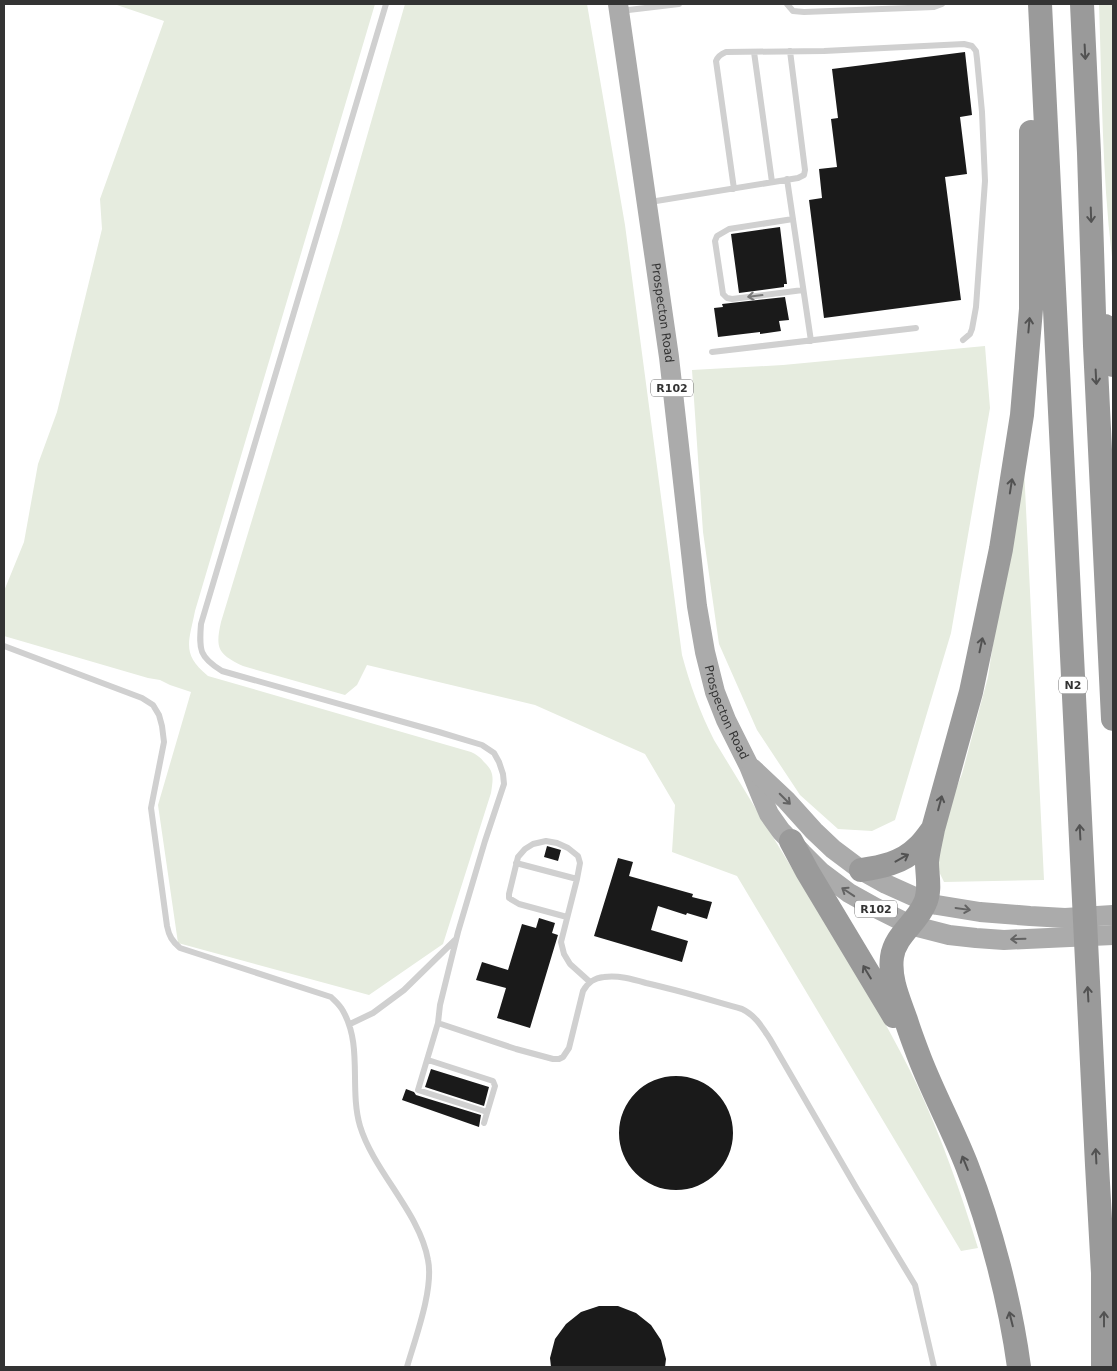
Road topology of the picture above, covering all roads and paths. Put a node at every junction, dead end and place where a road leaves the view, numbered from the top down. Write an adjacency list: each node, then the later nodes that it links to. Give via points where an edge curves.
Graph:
1 (386, 4): 38 (lane, via 201,624 200,647 209,663 222,671 439,732 482,745 494,753 504,784)
2 (679, 4): 7 (lane)
3 (787, 4): 4 (lane, via 804,12 934,7)
4 (942, 4)
5 (1040, 4): 11 (highway, N2)
6 (1082, 4): 17 (highway, one-way to 17)
7 (661, 5): 8 (lane)
8 (618, 7): 15 (main road, Prospecton Road / R102)
9 (790, 51): 10 (lane); 12 (lane, via 805,173); 20 (lane, via 964,44 976,51 985,181 976,307 972,329)
10 (754, 52): 13 (lane); 14 (lane, via 726,52 716,61)
11 (1044, 87): 27 (highway, one-way to 11, via 971,692 1001,550 1020,425 1031,309 1031,105); 49 (highway, N2, one-way to 11, via 1104,1273)
12 (786, 179): 13 (lane); 16 (lane)
13 (772, 182): 14 (lane)
14 (734, 189): 15 (lane)
15 (646, 203): 26 (main road, Prospecton Road / R102, via 705,652 726,720)
16 (792, 219): 18 (lane); 18 (lane, one-way to 16, via 732,299 723,294 715,241 717,236 729,229)
17 (1092, 261): 23 (highway); 25 (highway, one-way to 25)
18 (803, 290): 21 (lane)
19 (916, 328): 21 (lane)
20 (963, 340)
21 (811, 341): 22 (lane)
22 (712, 352)
23 (1113, 365)
24 (4, 646): 41 (lane, via 142,698 159,715 164,742 151,808 168,935 172,942 180,948 330,997)
25 (1113, 719)
26 (750, 766): 28 (main road, Prospecton Road / R102, via 770,814); 30 (main road, Prospecton Road / R102, one-way to 30, via 814,832)
27 (933, 829): 30 (highway, one-way to 27, via 880,867 906,856); 32 (highway, via 928,851)
28 (790, 841): 35 (main road, Prospecton Road / R102, one-way to 28, via 848,893); 42 (highway, one-way to 28)
29 (516, 863): 31 (lane); 31 (lane, via 526,848 533,844 557,843 578,856); 34 (lane, via 509,898 519,904)
30 (861, 870): 32 (main road, Prospecton Road / R102)
31 (577, 879): 34 (lane)
32 (926, 902): 35 (highway); 36 (main road, Prospecton Road / R102, one-way to 36)
33 (1113, 915): 36 (main road, Prospecton Road / R102)
34 (567, 917): 39 (lane, via 562,942 564,954)
35 (910, 925): 36 (main road, Prospecton Road / R102, one-way to 35, via 1004,940 949,935); 42 (highway, via 896,946 892,972)
36 (1066, 927): 37 (main road, Prospecton Road / R102)
37 (1113, 935)
38 (456, 939): 40 (lane); 41 (lane, via 404,990)
39 (590, 982): 40 (lane, via 583,991 569,1048 560,1059 516,1049); 47 (lane, via 617,976 749,1012 770,1038 916,1285)
40 (438, 1023): 43 (lane)
41 (350, 1024): 46 (lane, via 356,1070 356,1108 364,1138 416,1227 429,1262 423,1312)
42 (920, 1058): 48 (highway, one-way to 42, via 991,1237 967,1167)
43 (428, 1060): 44 (lane, via 493,1081 495,1086); 44 (lane, via 418,1090)
44 (487, 1112): 45 (lane)
45 (484, 1123)
46 (407, 1367)
47 (934, 1367)
48 (1019, 1367)
49 (1103, 1367)

